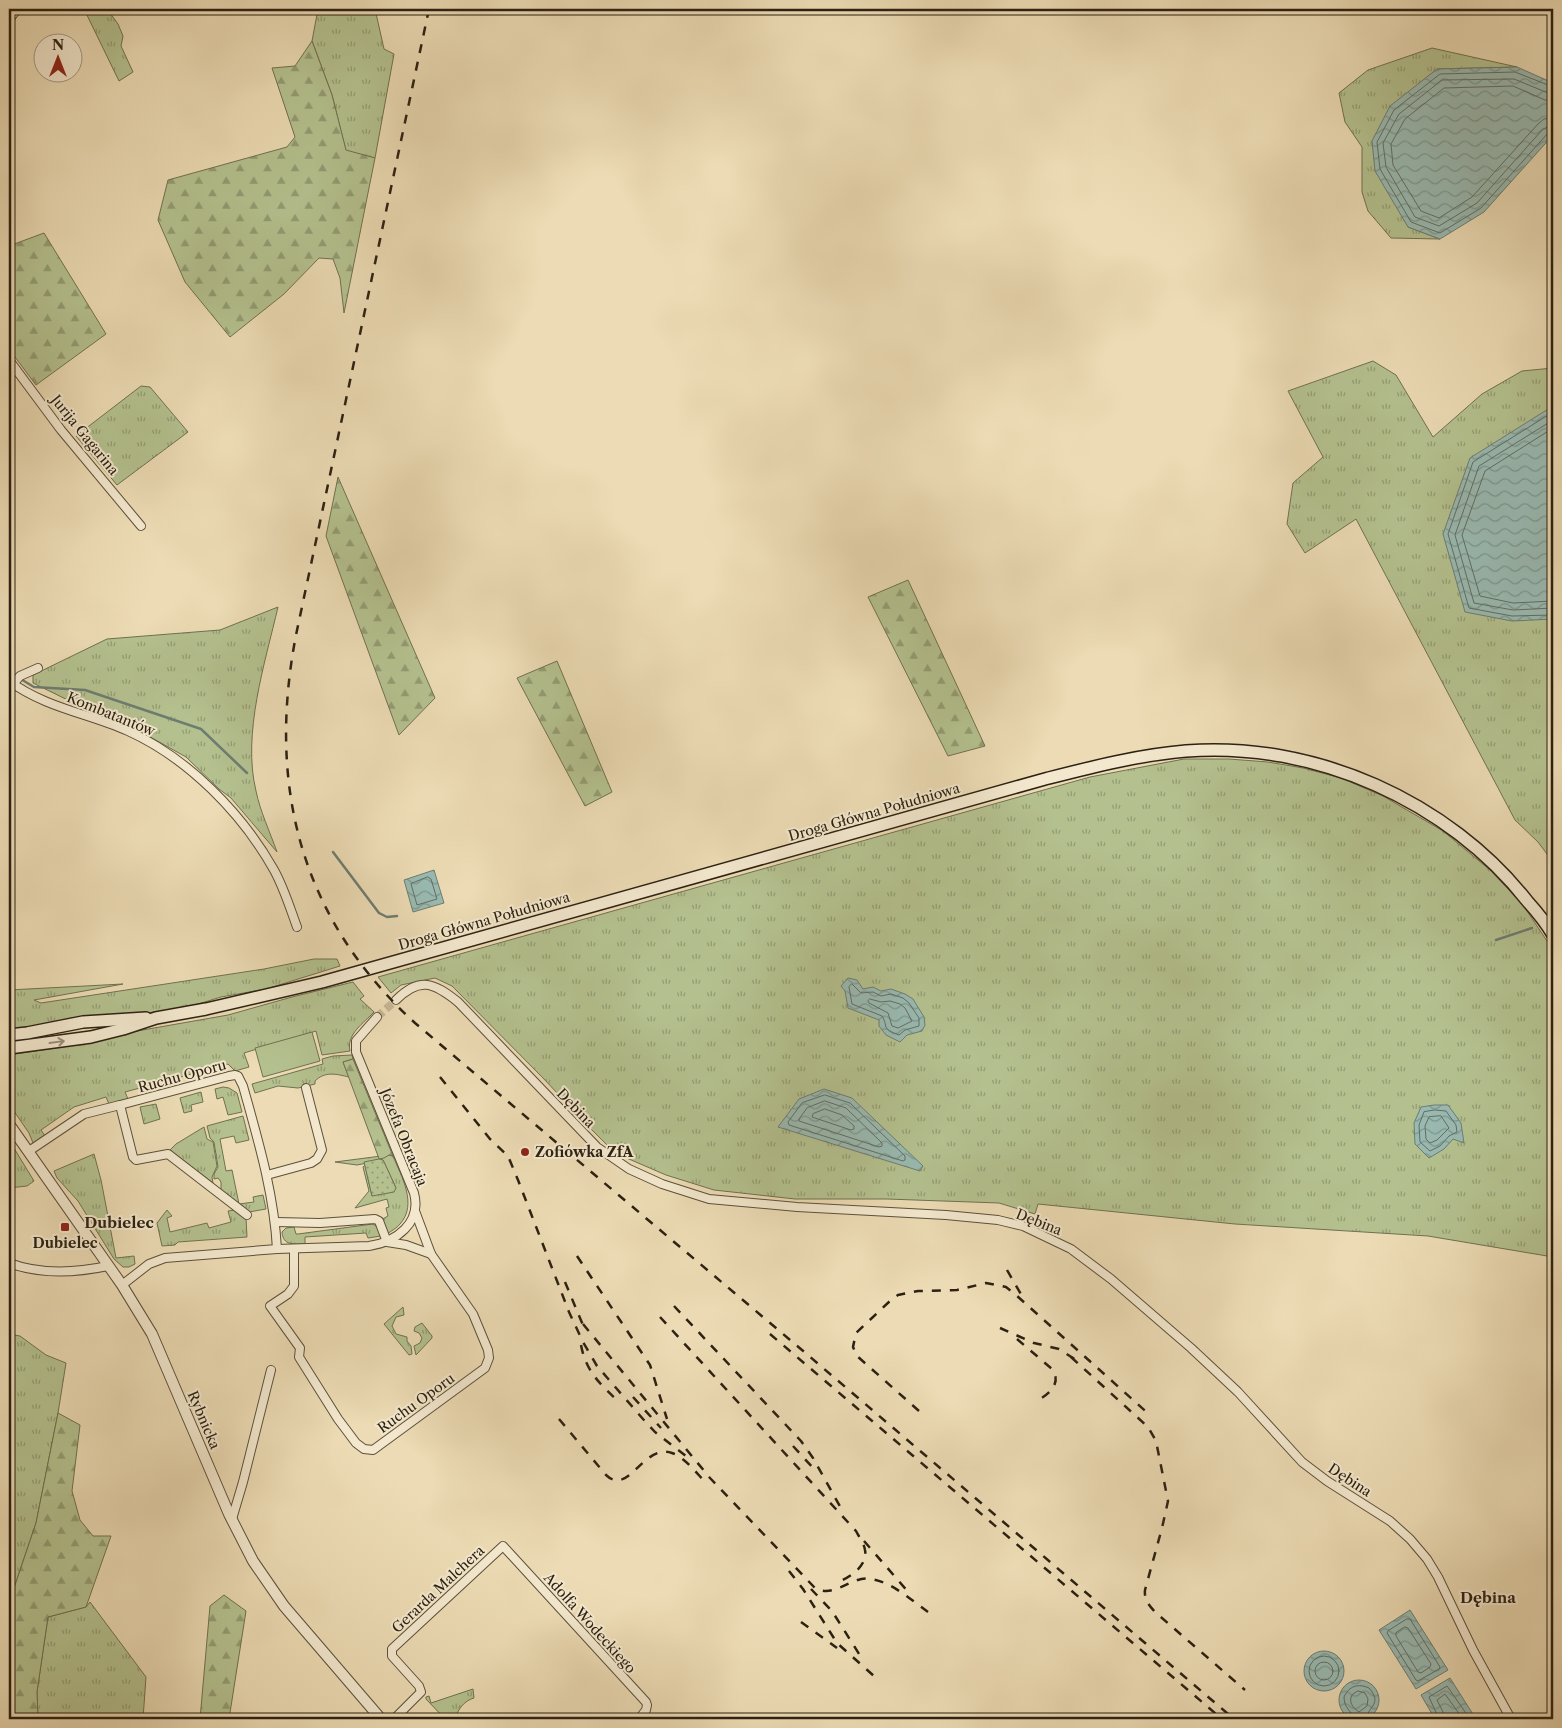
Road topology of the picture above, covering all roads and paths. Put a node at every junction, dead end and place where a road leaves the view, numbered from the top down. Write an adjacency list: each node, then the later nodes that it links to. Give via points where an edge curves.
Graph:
1 (16, 9): 2 (street)
2 (9, 18)
3 (9, 360): 4 (street, Jurija Gagarina, via 61,430)
4 (141, 526)
5 (38, 668): 6 (street)
6 (15, 681): 7 (street, Kombatantów, via 35,698 141,737 183,764 223,801 268,860)
7 (297, 927)
8 (1553, 935): 11 (main road, Droga Główna Południowa, via 1518,888 1484,853 1440,820 1398,795 1305,761 1223,750 1186,751 1105,764 348,975)
9 (396, 1000): 35 (street, Dębina, via 413,987 431,985 440,988 458,1002 597,1147 629,1169 662,1184 718,1200 998,1220 1023,1226 1071,1249 1191,1348 1238,1392 1302,1462 1390,1521 1410,1539 1438,1577)
10 (377, 1017): 19 (street, Józefa Obracaja, via 356,1041 356,1052 414,1193)
11 (156, 1018): 12 (main road, Droga Główna Południowa, via 83,1022); 13 (main road, Droga Główna Południowa, one-way to 11, via 90,1037)
12 (9, 1035)
13 (9, 1048)
14 (306, 1088): 18 (street, via 322,1150 311,1164)
15 (120, 1105): 17 (street, Ruchu Oporu, via 84,1114); 18 (street, Ruchu Oporu, via 238,1076); 20 (street, via 136,1160 168,1154)
16 (9, 1124): 17 (street, Rybnicka)
17 (29, 1151): 27 (street, Rybnicka)
18 (267, 1175): 21 (street, Ruchu Oporu)
19 (415, 1211): 22 (street, via 409,1224); 25 (street, Ruchu Oporu)
20 (247, 1215)
21 (276, 1222): 22 (street, via 375,1219 379,1221); 24 (street, Ruchu Oporu)
22 (387, 1242): 23 (street, via 369,1246); 25 (street)
23 (294, 1249): 24 (street); 25 (street, Ruchu Oporu, via 294,1286 270,1306 300,1348 299,1358 338,1419 356,1443 373,1450 485,1368 489,1358 472,1312)
24 (277, 1250): 28 (street, via 165,1258 149,1264)
25 (431, 1254)
26 (9, 1263): 27 (street, via 54,1272)
27 (108, 1266): 28 (street, Rybnicka)
28 (122, 1285): 30 (street, Rybnicka, via 152,1334)
29 (271, 1370): 30 (street)
30 (232, 1519): 32 (street, Rybnicka, via 253,1561 284,1606)
31 (503, 1546): 33 (street, Gerarda Malchera, via 392,1649 392,1656 421,1692); 34 (street, Adolfa Wodeckiego, via 648,1705)
32 (381, 1719)
33 (394, 1719)
34 (639, 1719)
35 (1511, 1719)

